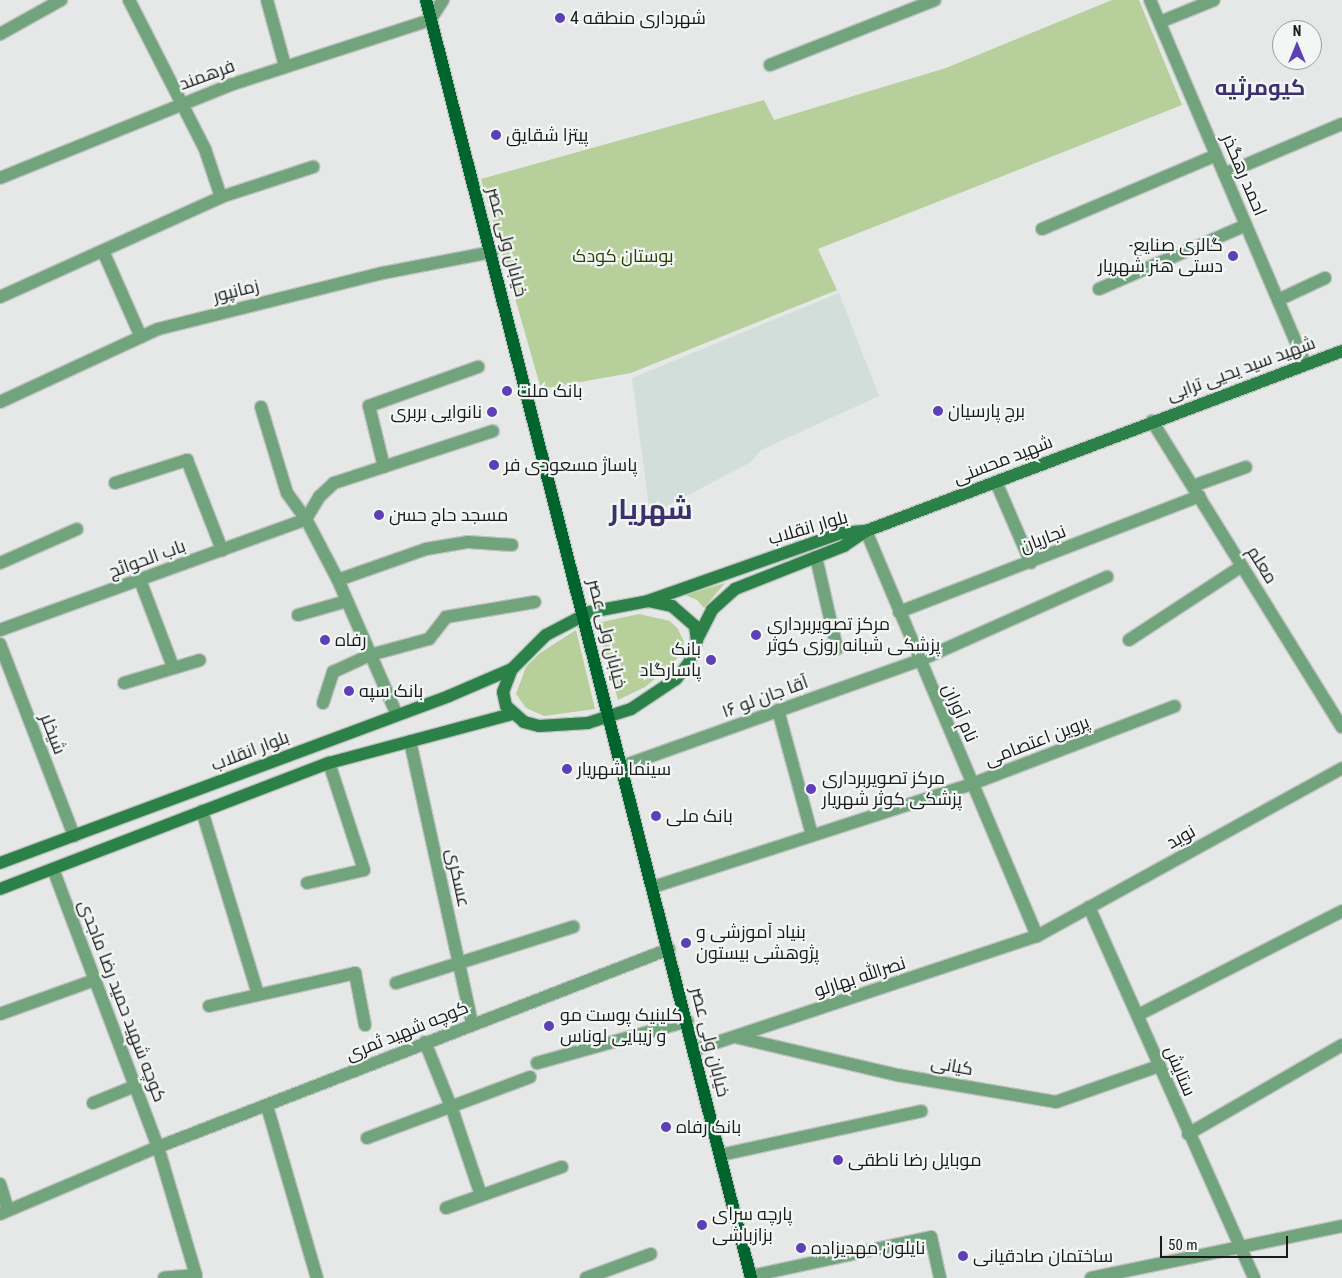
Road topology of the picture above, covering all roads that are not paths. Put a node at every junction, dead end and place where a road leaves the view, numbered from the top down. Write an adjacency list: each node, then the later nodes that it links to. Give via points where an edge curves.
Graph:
1 (61, 0): 11 (street)
2 (129, 0): 14 (street)
3 (268, 0): 13 (street)
4 (426, 0): 9 (main road, خیابان ولی عصر)
5 (443, 0): 9 (street)
6 (935, 0): 12 (street)
7 (1150, 0): 10 (street, احمد رهگذر)
8 (1214, 0): 10 (street)
9 (430, 20): 13 (street, فرهمند); 24 (main road, خیابان ولی عصر)
10 (1160, 22): 16 (street, احمد رهگذر)
11 (0, 34)
12 (770, 65)
13 (285, 66): 14 (street, فرهمند)
14 (182, 102): 19 (street, فرهمند); 20 (street, via 205,150)
15 (1342, 124): 18 (street)
16 (1216, 155): 18 (street, احمد رهگذر); 22 (street)
17 (313, 167): 20 (street)
18 (1224, 174): 21 (street, احمد رهگذر)
19 (0, 178)
20 (221, 197): 23 (street)
21 (1246, 225): 26 (street); 28 (street, احمد رهگذر)
22 (1042, 229)
23 (103, 251): 27 (street); 29 (street)
24 (492, 252): 29 (street, زمانپور, via 267,302 158,329); 58 (main road, خیابان ولی عصر)
25 (1325, 278): 28 (street)
26 (1098, 289)
27 (0, 297)
28 (1278, 300): 31 (street, احمد رهگذر)
29 (141, 337): 33 (street, زمانپور)
30 (1342, 350): 31 (main road, شهید سید یحیی ترابی)
31 (1305, 364): 35 (main road, شهید سید یحیی ترابی)
32 (478, 367): 37 (street, via 369,406)
33 (0, 402)
34 (260, 407): 42 (street, via 287,493)
35 (1152, 420): 39 (main road, شهید محسنی); 41 (street, معلم)
36 (493, 431): 37 (street)
37 (384, 467): 42 (street, via 334,483 319,496)
38 (1246, 467): 41 (street, نجاریان)
39 (996, 482): 44 (main road, شهید محسنی); 49 (street)
40 (114, 484): 46 (street, via 187,460)
41 (1196, 491): 49 (street, نجاریان); 50 (street, معلم)
42 (306, 519): 46 (street, باب الحوائج); 53 (street)
43 (77, 529): 48 (street)
44 (866, 530): 47 (main road, بلوار انقلاب, via 844,546); 54 (main road, بلوار انقلاب, via 841,533); 57 (street, نام آوران)
45 (512, 545): 53 (street, via 468,542 426,549)
46 (222, 550): 52 (street, باب الحوائج)
47 (816, 557): 61 (main road, بلوار انقلاب, via 735,589 712,610); 64 (street)
48 (0, 563)
49 (1031, 564): 57 (street, نجاریان)
50 (1242, 566): 62 (street); 77 (street, معلم)
51 (1107, 577): 67 (street, آقا جان لو ۱۶)
52 (140, 580): 60 (street, باب الحوائج); 68 (street)
53 (338, 580): 55 (street)
54 (648, 601): 58 (main road, via 617,604); 61 (main road, via 672,606 686,616 695,626)
55 (347, 602): 59 (street); 65 (street)
56 (534, 602): 65 (street, via 446,617 429,640)
57 (899, 612): 67 (street, نام آوران)
58 (584, 614): 69 (main road, via 546,636); 76 (main road, خیابان ولی عصر)
59 (298, 615)
60 (0, 630)
61 (697, 640): 76 (main road, بلوار انقلاب, via 689,663 676,679 631,710)
62 (1129, 640)
63 (0, 644): 85 (street, شیخلر)
64 (837, 649)
65 (370, 655): 71 (street, via 333,672); 74 (street)
66 (200, 660): 68 (street)
67 (918, 661): 73 (street, آقا جان لو ۱۶); 82 (street, نام آوران)
68 (173, 667): 70 (street)
69 (512, 670): 74 (main road, بلوار انقلاب); 75 (main road, via 503,692 503,700)
70 (124, 683)
71 (324, 703)
72 (1175, 706): 82 (street, پروین اعتصامی)
73 (778, 710): 80 (street, آقا جان لو ۱۶); 84 (street)
74 (396, 714): 85 (main road, بلوار انقلاب)
75 (512, 714): 76 (main road, بلوار انقلاب, via 524,722 555,728); 78 (main road)
76 (610, 717): 80 (main road, خیابان ولی عصر)
77 (1342, 727)
78 (410, 741): 79 (main road); 96 (street, عسکری)
79 (329, 763): 83 (main road); 88 (street, via 364,870)
80 (623, 766): 89 (main road, خیابان ولی عصر)
81 (1342, 768): 91 (street, نوید)
82 (972, 784): 84 (street, پروین اعتصامی); 94 (street, نام آوران)
83 (202, 811): 87 (main road); 99 (street)
84 (812, 835): 89 (street, پروین اعتصامی)
85 (74, 836): 86 (main road, بلوار انقلاب)
86 (0, 863)
87 (53, 868): 90 (main road); 97 (street, کوچه شهید حمید رضا ماجدی)
88 (307, 883)
89 (653, 887): 95 (main road, خیابان ولی عصر)
90 (0, 889)
91 (1090, 907): 94 (street, نوید); 102 (street, ستایش)
92 (1342, 911): 102 (street)
93 (573, 927): 96 (street)
94 (1037, 936): 106 (street, نصرالله بهارلو)
95 (669, 949): 103 (main road, خیابان ولی عصر); 104 (street, کوچه شهید ثمری)
96 (459, 963): 98 (street); 104 (street, عسکری)
97 (95, 980): 101 (street); 113 (street, کوچه شهید حمید رضا ماجدی)
98 (396, 983)
99 (258, 994): 100 (street); 105 (street, via 355,973)
100 (209, 1006)
101 (0, 1014)
102 (1138, 1016): 111 (street, ستایش)
103 (687, 1020): 109 (main road, خیابان ولی عصر); 110 (street)
104 (472, 1023): 107 (street, کوچه شهید ثمری)
105 (365, 1024)
106 (735, 1037): 109 (street, نصرالله بهارلو); 111 (street, کیانی, via 897,1075 1056,1102)
107 (425, 1042): 115 (street, کوچه شهید ثمری); 116 (street)
108 (1342, 1045): 118 (street)
109 (694, 1050): 121 (main road, خیابان ولی عصر)
110 (537, 1062)
111 (1159, 1066): 118 (street, ستایش)
112 (530, 1077): 116 (street)
113 (135, 1086): 114 (street); 120 (street, کوچه شهید حمید رضا ماجدی)
114 (93, 1103)
115 (267, 1106): 120 (street, کوچه شهید ثمری); 132 (street)
116 (452, 1109): 119 (street); 124 (street)
117 (921, 1111): 121 (street)
118 (1188, 1134): 128 (street, ستایش)
119 (367, 1138)
120 (158, 1147): 126 (street, کوچه شهید ثمری); 131 (street, کوچه شهید حمید رضا ماجدی, via 196,1275)
121 (720, 1155): 130 (main road, خیابان ولی عصر)
122 (562, 1167): 124 (street)
123 (0, 1184): 126 (street)
124 (481, 1195): 125 (street)
125 (446, 1208)
126 (4, 1212)
127 (1342, 1226): 128 (street)
128 (1240, 1247): 135 (street); 136 (street, ستایش)
129 (651, 1254): 133 (street)
130 (751, 1277): 134 (street, via 931,1237)
131 (164, 1278)
132 (317, 1278)
133 (586, 1278)
134 (940, 1278)
135 (1091, 1278)
136 (1254, 1278)

